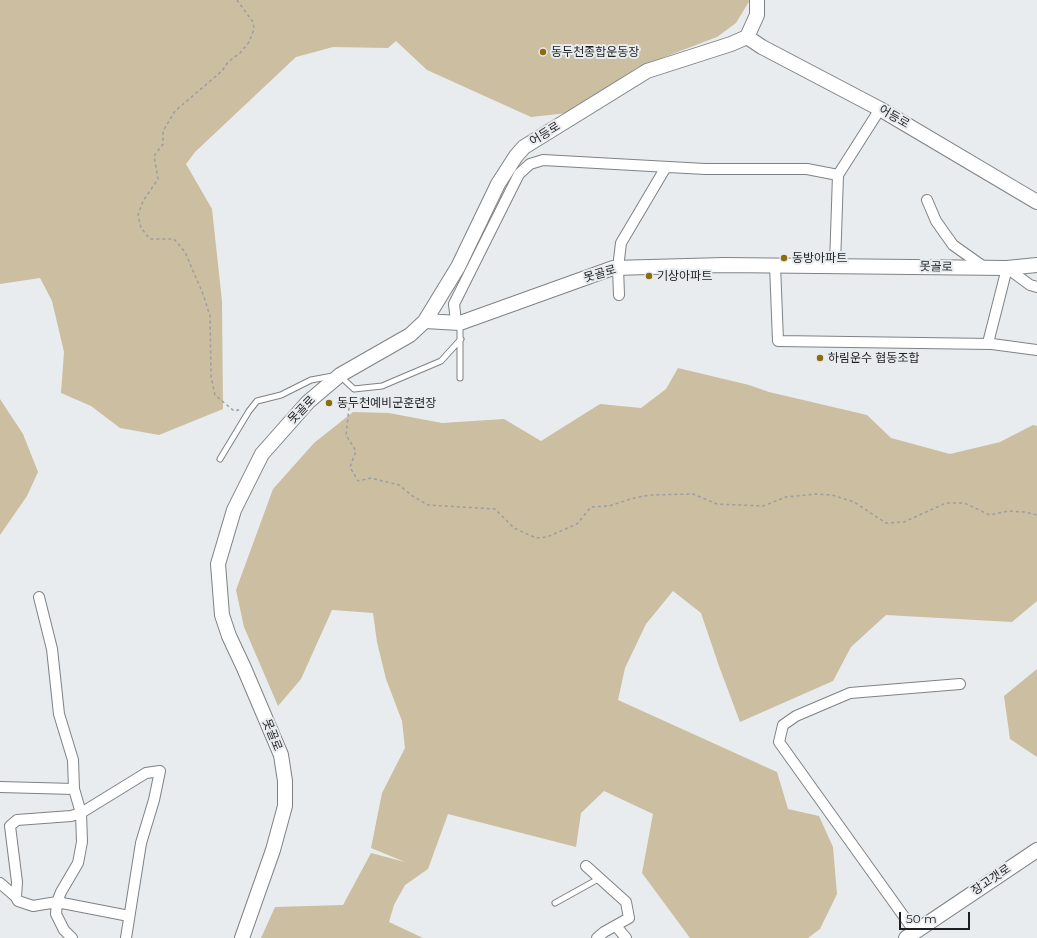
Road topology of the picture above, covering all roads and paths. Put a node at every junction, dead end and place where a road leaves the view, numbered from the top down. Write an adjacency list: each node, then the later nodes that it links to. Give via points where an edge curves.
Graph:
1 (237, 0): 25 (path, via 253,22 254,29 249,42 222,71 175,111 163,131 162,144 154,156 158,179 143,201 138,215 141,228 150,239 174,238 185,252 203,294 210,316 211,376 215,395 234,410)
2 (757, 0): 3 (street, via 757,15)
3 (747, 37): 4 (street, 어등로); 17 (street, 어등로, via 647,71 524,147 498,184 458,267)
4 (880, 109): 6 (street); 8 (street, 어등로)
5 (666, 167): 6 (street, via 807,169); 13 (street, via 621,243); 18 (street, via 543,160 530,164 519,174 454,304)
6 (838, 176): 10 (street)
7 (927, 200): 12 (street, via 936,221 953,245)
8 (1037, 202)
9 (775, 265): 10 (street, 못골로); 13 (street, 못골로); 20 (street, via 778,341)
10 (835, 265): 12 (street, 못골로)
11 (1037, 265): 14 (street, 못골로)
12 (984, 267): 14 (street, 못골로)
13 (618, 268): 16 (street); 18 (street, 못골로)
14 (1008, 268): 15 (street, via 1030,286); 20 (street)
15 (1037, 287)
16 (619, 296)
17 (425, 321): 18 (street, 못골로); 22 (street, 못골로, via 410,335)
18 (458, 322): 19 (lane)
19 (460, 339): 23 (lane); 24 (lane, via 441,361 382,386)
20 (988, 344): 21 (street)
21 (1037, 350)
22 (340, 375): 24 (lane); 25 (lane, via 311,380 281,395 257,401); 45 (street, 못골로, via 308,402 262,454 234,510 218,564 222,615 281,755 285,781 285,806 273,850)
23 (460, 378)
24 (354, 389): 27 (path, via 346,435 356,451 350,467 358,481 371,478 399,485 428,505 495,508 514,528 536,538 547,537 577,524 591,507 609,506 634,498 657,495 693,494 717,504 763,506 786,497 832,495 854,502 886,522 904,522 946,503 964,503 990,515 1008,511)
25 (253, 406): 26 (lane)
26 (220, 459)
27 (1037, 515)
28 (39, 597): 31 (street, via 52,649 59,714 72,760)
29 (960, 684): 42 (street, via 850,693 796,716 783,725 779,742)
30 (0, 787): 31 (street)
31 (74, 788): 32 (street)
32 (81, 813): 37 (street, via 17,820 10,826); 38 (street, via 82,842 78,863); 40 (street, via 146,773 160,771 141,842)
33 (1037, 850): 42 (street, 장고갯로)
34 (586, 866): 35 (street)
35 (600, 878): 39 (lane); 41 (street, via 626,902 629,918)
36 (0, 883): 37 (street)
37 (16, 897): 38 (street, via 18,901 34,906)
38 (57, 902): 40 (street); 43 (street, via 56,914 64,930)
39 (555, 903)
40 (129, 916): 44 (street)
41 (616, 926): 46 (street); 47 (street)
42 (910, 935)
43 (72, 938)
44 (126, 938)
45 (242, 938)
46 (597, 938)
47 (626, 938)

